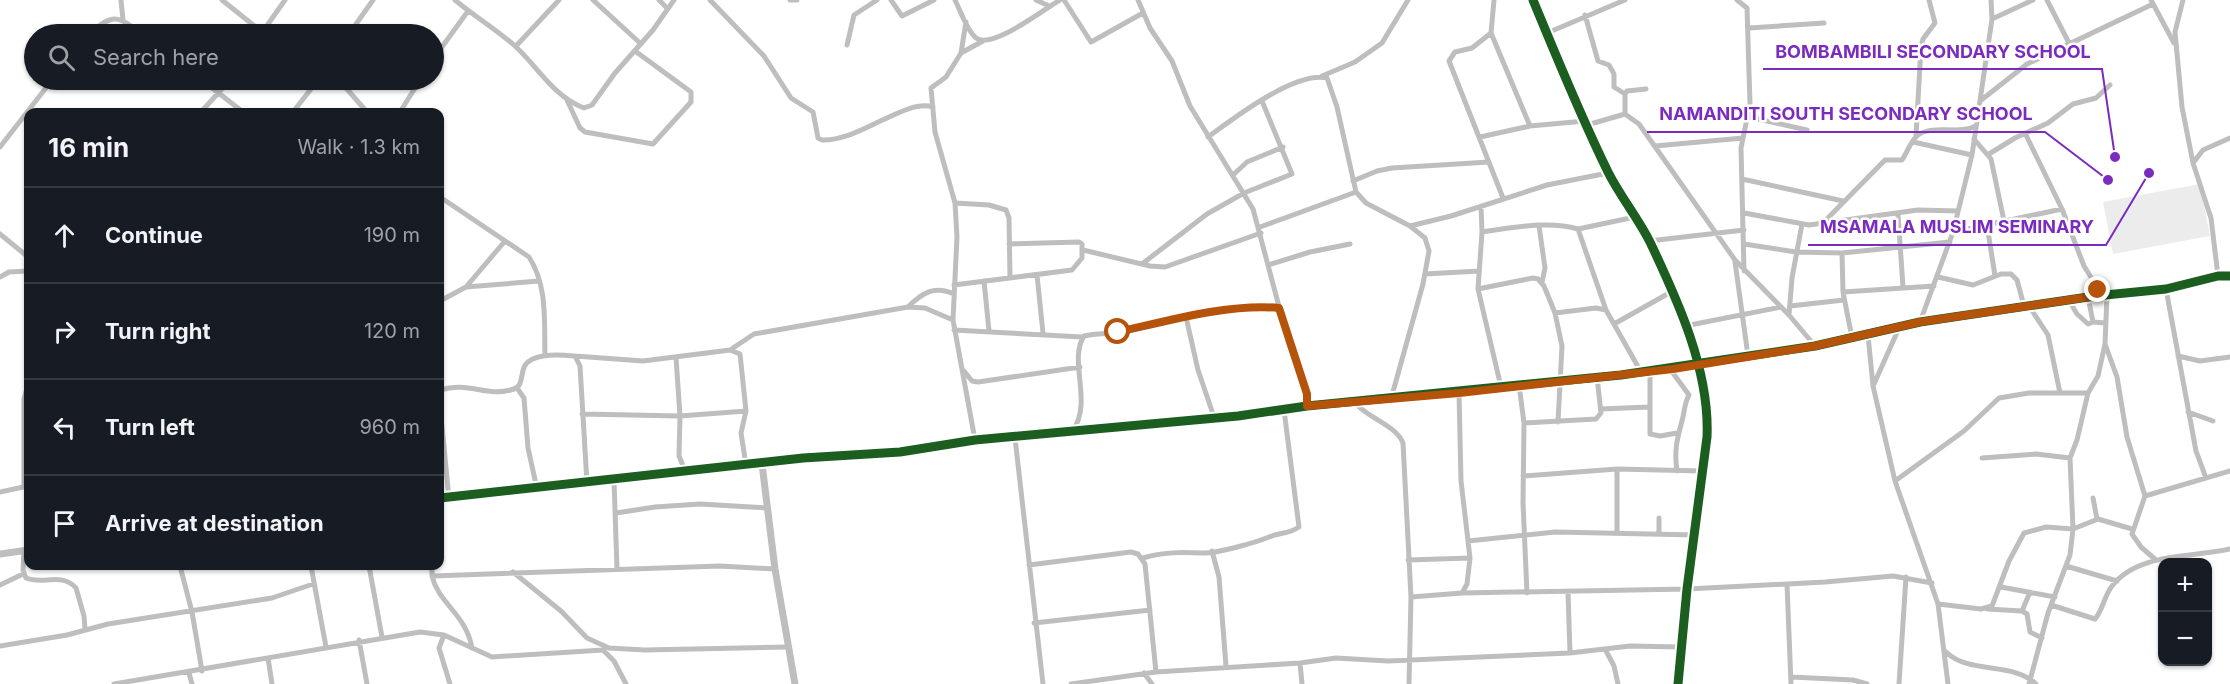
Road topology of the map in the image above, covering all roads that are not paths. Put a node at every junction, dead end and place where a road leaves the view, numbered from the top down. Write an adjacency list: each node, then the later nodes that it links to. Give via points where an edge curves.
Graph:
1 (122, 0): 41 (street)
2 (222, 0): 46 (street)
3 (285, 0): 47 (street)
4 (373, 0): 48 (street)
5 (455, 0): 37 (street)
6 (559, 0): 58 (street)
7 (593, 0): 55 (street)
8 (659, 0): 36 (street)
9 (674, 0): 36 (street)
10 (710, 0): 75 (street, via 764,56 791,99 813,112 818,138 822,140 867,130 917,104)
11 (790, 0): 12 (street)
12 (797, 0)
13 (877, 0): 56 (street, via 854,15)
14 (891, 0): 15 (street, via 902,16)
15 (934, 0)
16 (956, 0): 42 (street)
17 (1036, 0): 33 (street)
18 (1062, 0): 33 (street); 38 (street, via 1091,42)
19 (1138, 0): 38 (street)
20 (1408, 0): 61 (street, via 1382,43 1355,63)
21 (1494, 0): 50 (street)
22 (1533, 0): 51 (street)
23 (1605, 0): 34 (street)
24 (1625, 0): 34 (street)
25 (1737, 0): 35 (street)
26 (1749, 0): 35 (street)
27 (1929, 0): 94 (street, via 1935,22 1921,47)
28 (1992, 0): 40 (street)
29 (2033, 0): 40 (street)
30 (2047, 0): 53 (street)
31 (2183, 0): 57 (street)
32 (2152, 2): 53 (street); 57 (street)
33 (1049, 6): 52 (street, via 1002,36)
34 (1608, 7): 39 (street)
35 (1747, 8): 49 (street)
36 (668, 9): 55 (street)
37 (468, 11): 54 (street); 58 (street)
38 (1143, 13): 90 (street, via 1172,61 1179,85)
39 (1585, 15): 51 (street); 71 (street, via 1598,61 1609,65 1614,87)
40 (1992, 19): 74 (street)
41 (123, 20): 44 (street, via 110,19); 45 (street)
42 (966, 20): 52 (street, via 975,37); 60 (street)
43 (1824, 23): 49 (street)
44 (103, 24)
45 (128, 24)
46 (251, 24)
47 (268, 24)
48 (356, 24)
49 (1749, 28): 84 (street)
50 (1491, 33): 86 (street); 91 (street, via 1472,48 1455,52 1449,62)
51 (1547, 33): 85 (street, via 1564,80)
52 (983, 41): 60 (street)
53 (2069, 43): 74 (street, via 2016,70)
54 (444, 44)
55 (641, 44): 59 (street)
56 (848, 45)
57 (2175, 45): 102 (street)
58 (516, 46): 72 (street)
59 (635, 51): 72 (street, via 592,105 584,108); 72 (street, via 693,96 659,140 649,145 585,132)
60 (961, 52): 75 (street, via 946,77 931,87)
61 (1320, 77): 73 (street); 106 (street, via 1330,82)
62 (2110, 85): 89 (street, via 2096,98 2073,104 2048,123)
63 (1646, 89): 71 (street)
64 (44, 90): 76 (street)
65 (216, 90): 70 (street)
66 (222, 90): 70 (street)
67 (310, 90): 79 (street)
68 (348, 90): 80 (street)
69 (414, 90): 81 (street)
70 (220, 93): 77 (street); 78 (street)
71 (1625, 94): 82 (street)
72 (566, 99)
73 (1262, 101): 90 (street); 98 (street)
74 (1980, 101): 87 (street)
75 (933, 107): 112 (street, via 935,132)
76 (30, 108)
77 (205, 108)
78 (238, 108)
79 (296, 108)
80 (364, 108)
81 (402, 108)
82 (1625, 114): 85 (street); 96 (street, via 1639,124)
83 (24, 116): 97 (street)
84 (1749, 117): 88 (street); 92 (street)
85 (1586, 123): 86 (street); 103 (street)
86 (1530, 126): 91 (street)
87 (1976, 126): 94 (street, via 1962,132 1926,132); 95 (street)
88 (1808, 130)
89 (2025, 133): 99 (street); 114 (street)
90 (1208, 136): 104 (street)
91 (1480, 137): 101 (street)
92 (1743, 138): 96 (street); 105 (street)
93 (2230, 138): 102 (street, via 2203,150)
94 (1914, 139): 100 (street); 111 (street, via 1902,160 1885,160)
95 (1974, 139): 99 (street); 100 (street)
96 (1655, 146): 129 (street)
97 (0, 147)
98 (1283, 147): 104 (street, via 1247,162); 108 (street, via 1292,174)
99 (1989, 154): 119 (street)
100 (1972, 155): 115 (street)
101 (1489, 162): 106 (street, via 1392,168); 109 (street)
102 (2193, 163): 152 (street, via 2211,218)
103 (1608, 173): 109 (street); 118 (street)
104 (1233, 175): 108 (street)
105 (1742, 179): 111 (street); 116 (street)
106 (1353, 181): 107 (street)
107 (1356, 192): 122 (street, via 1366,203); 126 (street)
108 (1244, 193): 126 (street); 144 (street, via 1207,214)
109 (1503, 198): 113 (street)
110 (444, 200): 132 (street)
111 (1844, 201): 121 (street)
112 (955, 203): 135 (street, via 1006,210); 160 (street)
113 (1481, 206): 122 (street); 128 (street)
114 (2062, 209): 119 (street); 169 (street, via 2084,266)
115 (1958, 211): 117 (street); 130 (street)
116 (1744, 213): 120 (street); 127 (street)
117 (1898, 214): 121 (street); 138 (street)
118 (1635, 217): 125 (street); 133 (street)
119 (2004, 221): 123 (street)
120 (1802, 224): 121 (street); 140 (street)
121 (1822, 224)
122 (1410, 225): 149 (street, via 1429,245)
123 (1987, 225): 130 (street); 151 (street)
124 (1539, 226): 125 (street); 128 (street); 159 (street, via 1545,268)
125 (1578, 229): 179 (street)
126 (1261, 230): 144 (street, via 1165,267); 145 (street)
127 (1744, 230): 129 (street); 137 (street)
128 (1482, 232): 147 (street)
129 (1716, 232): 133 (street); 143 (street)
130 (1953, 232): 134 (street)
131 (0, 234): 142 (street)
132 (505, 241): 157 (street, via 529,257); 162 (street)
133 (1649, 241): 166 (street)
134 (1950, 242): 138 (street); 155 (street)
135 (1009, 244): 139 (street, via 1075,241 1082,244); 156 (street)
136 (1350, 244): 145 (street)
137 (1744, 244): 140 (street); 148 (street)
138 (1898, 247): 141 (street); 163 (street)
139 (1083, 250): 144 (street); 150 (street, via 1079,265 1072,270)
140 (1796, 252): 141 (street); 174 (street)
141 (1842, 253): 167 (street)
142 (24, 254)
143 (1735, 260): 148 (street); 181 (street)
144 (1142, 264)
145 (1268, 265): 178 (street)
146 (24, 271): 154 (street)
147 (1479, 271): 149 (street); 164 (street)
148 (1744, 271): 177 (street)
149 (1425, 274): 224 (street)
150 (1037, 275): 156 (street); 193 (street)
151 (1995, 276): 155 (street, via 1973,285); 175 (street, via 2011,274)
152 (2218, 276): 153 (street); 165 (street)
153 (2230, 276)
154 (0, 277)
155 (1938, 277): 161 (street)
156 (1010, 278): 158 (street)
157 (539, 281): 162 (street); 202 (street)
158 (984, 281): 160 (street); 192 (street)
159 (1542, 282): 164 (street, via 1533,278); 180 (street)
160 (954, 285): 168 (street)
161 (1934, 286): 163 (street); 185 (street)
162 (466, 287): 171 (street)
163 (1902, 287): 167 (street)
164 (1478, 289): 218 (street)
165 (2166, 289): 169 (street); 205 (street)
166 (1671, 292): 188 (street); 189 (street)
167 (1843, 292): 173 (street)
168 (954, 294): 176 (street, via 939,289 928,291); 184 (street)
169 (2104, 295): 170 (street); 187 (street)
170 (2088, 297): 172 (street); 186 (street)
171 (444, 299)
172 (2068, 299): 175 (street); 186 (street, via 2083,321)
173 (1844, 300): 174 (street); 196 (street)
174 (1790, 306): 182 (street)
175 (2026, 306): 185 (street); 222 (street, via 2048,335)
176 (908, 307): 184 (street, via 925,308); 197 (street, via 754,334)
177 (1781, 307): 181 (street); 182 (street)
178 (1279, 308): 183 (street, via 1257,307); 226 (street, via 1307,394)
179 (1606, 310): 180 (street); 188 (street)
180 (1555, 313): 215 (street, via 1563,356)
181 (1740, 314): 189 (street); 204 (street)
182 (1789, 315): 199 (street)
183 (1186, 317): 195 (street); 234 (street)
184 (953, 320): 191 (street)
185 (1920, 322): 190 (street)
186 (2093, 322): 187 (street)
187 (2105, 323): 198 (street)
188 (1614, 324): 213 (street)
189 (1685, 326): 208 (street)
190 (1899, 328): 194 (street); 217 (street)
191 (954, 330): 192 (street); 211 (street)
192 (989, 331): 193 (street)
193 (1043, 333): 195 (street)
194 (1868, 335): 196 (street); 217 (street)
195 (1082, 337): 209 (street)
196 (1852, 338): 199 (street)
197 (743, 340): 200 (street); 201 (street)
198 (2104, 344): 223 (street, via 2098,376); 260 (street, via 2117,377 2127,437)
199 (1815, 346): 204 (street)
200 (730, 350): 201 (street); 206 (street)
201 (740, 354): 230 (street)
202 (545, 356): 203 (street); 219 (street, via 529,361)
203 (575, 356): 206 (street, via 616,361); 232 (street, via 580,366)
204 (1748, 356): 208 (street)
205 (2178, 356): 207 (street, via 2200,361); 231 (street)
206 (676, 357): 233 (street)
207 (2230, 357)
208 (1698, 363): 210 (street); 249 (street, via 1708,414)
209 (1080, 368): 211 (street, via 978,382); 238 (street, via 1080,415)
210 (1670, 369): 212 (street); 239 (street, via 1689,394)
211 (963, 370): 241 (street)
212 (1650, 371): 213 (street); 227 (street)
213 (1641, 372): 214 (street)
214 (1597, 377): 215 (street); 228 (street)
215 (1558, 381): 216 (street); 236 (street)
216 (1519, 385): 218 (street); 237 (street)
217 (1874, 386): 255 (street)
218 (1501, 387): 221 (street)
219 (517, 388): 220 (street, via 490,392 463,386); 258 (street, via 524,398 528,448)
220 (444, 389)
221 (1459, 393): 224 (street); 274 (street, via 1461,481)
222 (2060, 393): 223 (street); 255 (street, via 2011,394 1999,398 1964,431)
223 (2088, 393): 244 (street)
224 (1391, 399): 225 (street)
225 (1354, 402): 226 (street); 281 (street, via 1402,440)
226 (1307, 406): 229 (street)
227 (1649, 407): 228 (street); 239 (street, via 1651,435)
228 (1600, 409): 236 (street, via 1596,419)
229 (1284, 410): 234 (street); 277 (street, via 1300,526 1288,534)
230 (746, 411): 233 (street); 246 (street, via 741,433)
231 (2188, 412): 235 (street); 253 (street)
232 (582, 414): 233 (street); 256 (street)
233 (680, 416): 251 (street, via 679,456)
234 (1214, 417): 238 (street)
235 (2213, 421)
236 (1558, 422): 237 (street)
237 (1524, 423): 252 (street)
238 (1073, 430): 240 (street)
239 (1677, 433): 248 (street)
240 (1015, 438): 241 (street); 283 (street)
241 (975, 440): 245 (street, via 900,452)
242 (444, 447): 262 (street)
243 (1982, 458): 244 (street, via 2036,454)
244 (2070, 458): 268 (street)
245 (762, 464): 246 (street); 264 (street)
246 (746, 466): 251 (street)
247 (1617, 469): 248 (street); 252 (street); 270 (street)
248 (1677, 471): 249 (street)
249 (1702, 471): 273 (street)
250 (2230, 471): 253 (street)
251 (686, 473): 254 (street)
252 (1523, 476): 272 (street)
253 (2206, 478): 260 (street)
254 (614, 480): 256 (street); 265 (street)
255 (1895, 481): 297 (street)
256 (587, 483): 258 (street)
257 (24, 487): 259 (street)
258 (537, 489): 262 (street)
259 (0, 492)
260 (2145, 496): 269 (street)
261 (444, 498): 262 (street)
262 (449, 498)
263 (2093, 498): 267 (street)
264 (767, 508): 265 (street, via 700,504); 287 (street)
265 (616, 513): 286 (street)
266 (1659, 518): 271 (street)
267 (2097, 519): 268 (street); 269 (street)
268 (2073, 529): 285 (street); 301 (street, via 2046,527 2024,533)
269 (2132, 529): 282 (street, via 2134,539)
270 (1617, 532): 271 (street); 272 (street)
271 (1659, 532): 273 (street)
272 (1524, 534): 274 (street); 303 (street)
273 (1696, 535): 302 (street)
274 (1468, 541): 280 (street)
275 (2230, 549): 282 (street)
276 (24, 550): 278 (street)
277 (1212, 551): 279 (street); 332 (street, via 1219,577)
278 (0, 554)
279 (1143, 558): 283 (street, via 1131,552); 312 (street)
280 (1470, 558): 281 (street); 306 (street, via 1470,573)
281 (1408, 560): 307 (street)
282 (2156, 560): 296 (street)
283 (1029, 565): 315 (street)
284 (24, 566): 293 (street)
285 (2066, 566): 296 (street); 308 (street)
286 (618, 568): 287 (street); 292 (street)
287 (775, 569): 323 (street)
288 (181, 570): 314 (street)
289 (311, 570): 298 (street)
290 (370, 570): 318 (street)
291 (432, 570): 294 (street)
292 (513, 573): 294 (street); 323 (street, via 561,611 587,638 609,648)
293 (23, 574): 300 (street); 316 (street, via 34,580 71,582 78,592)
294 (432, 576): 325 (street, via 436,589 467,629)
295 (1906, 577): 297 (street); 299 (street); 355 (street)
296 (2117, 581): 310 (street, via 2095,619)
297 (1932, 583): 309 (street)
298 (313, 584): 314 (street, via 272,598); 322 (street)
299 (1787, 584): 302 (street); 337 (street)
300 (0, 585)
301 (2001, 587): 305 (street); 311 (street)
302 (1687, 589): 304 (street); 324 (street)
303 (1527, 592): 304 (street); 306 (street)
304 (1568, 592): 328 (street)
305 (2030, 592): 308 (street); 313 (street)
306 (1462, 593): 307 (street)
307 (1411, 597): 330 (street)
308 (2055, 597): 310 (street)
309 (1938, 604): 311 (street); 327 (street)
310 (2051, 605): 319 (street)
311 (1987, 609): 313 (street)
312 (1150, 610): 315 (street); 334 (street)
313 (2022, 611): 319 (street, via 2029,616 2030,632)
314 (192, 612): 316 (street); 333 (street)
315 (1034, 623): 347 (street)
316 (85, 629): 321 (street)
317 (444, 635): 318 (street, via 420,632); 325 (street); 344 (street, via 439,648)
318 (382, 637): 320 (street)
319 (2042, 638): 339 (street)
320 (359, 640): 322 (street); 343 (street)
321 (0, 646)
322 (326, 647): 329 (street)
323 (788, 647): 346 (street)
324 (1680, 647): 326 (street); 353 (street)
325 (472, 648): 345 (street, via 492,657 603,650)
326 (1605, 649): 328 (street); 352 (street)
327 (1946, 652): 339 (street, via 1958,661 2019,674); 356 (street)
328 (1570, 653): 330 (street)
329 (268, 658): 333 (street); 342 (street)
330 (1408, 660): 331 (street, via 1336,658); 351 (street)
331 (1300, 663): 332 (street); 350 (street)
332 (1226, 666): 334 (street)
333 (202, 670): 335 (street)
334 (1156, 672): 336 (street)
335 (189, 673): 340 (street); 341 (street)
336 (1144, 673): 338 (street); 349 (street)
337 (1791, 681): 354 (street, via 1853,680)
338 (1079, 683): 348 (street)
339 (2032, 683)
340 (114, 684)
341 (192, 684)
342 (272, 684)
343 (368, 684)
344 (450, 684)
345 (626, 684)
346 (795, 684)
347 (1043, 684)
348 (1071, 684)
349 (1152, 684)
350 (1302, 684)
351 (1409, 684)
352 (1618, 684)
353 (1678, 684)
354 (1867, 684)
355 (1899, 684)
356 (1948, 684)

